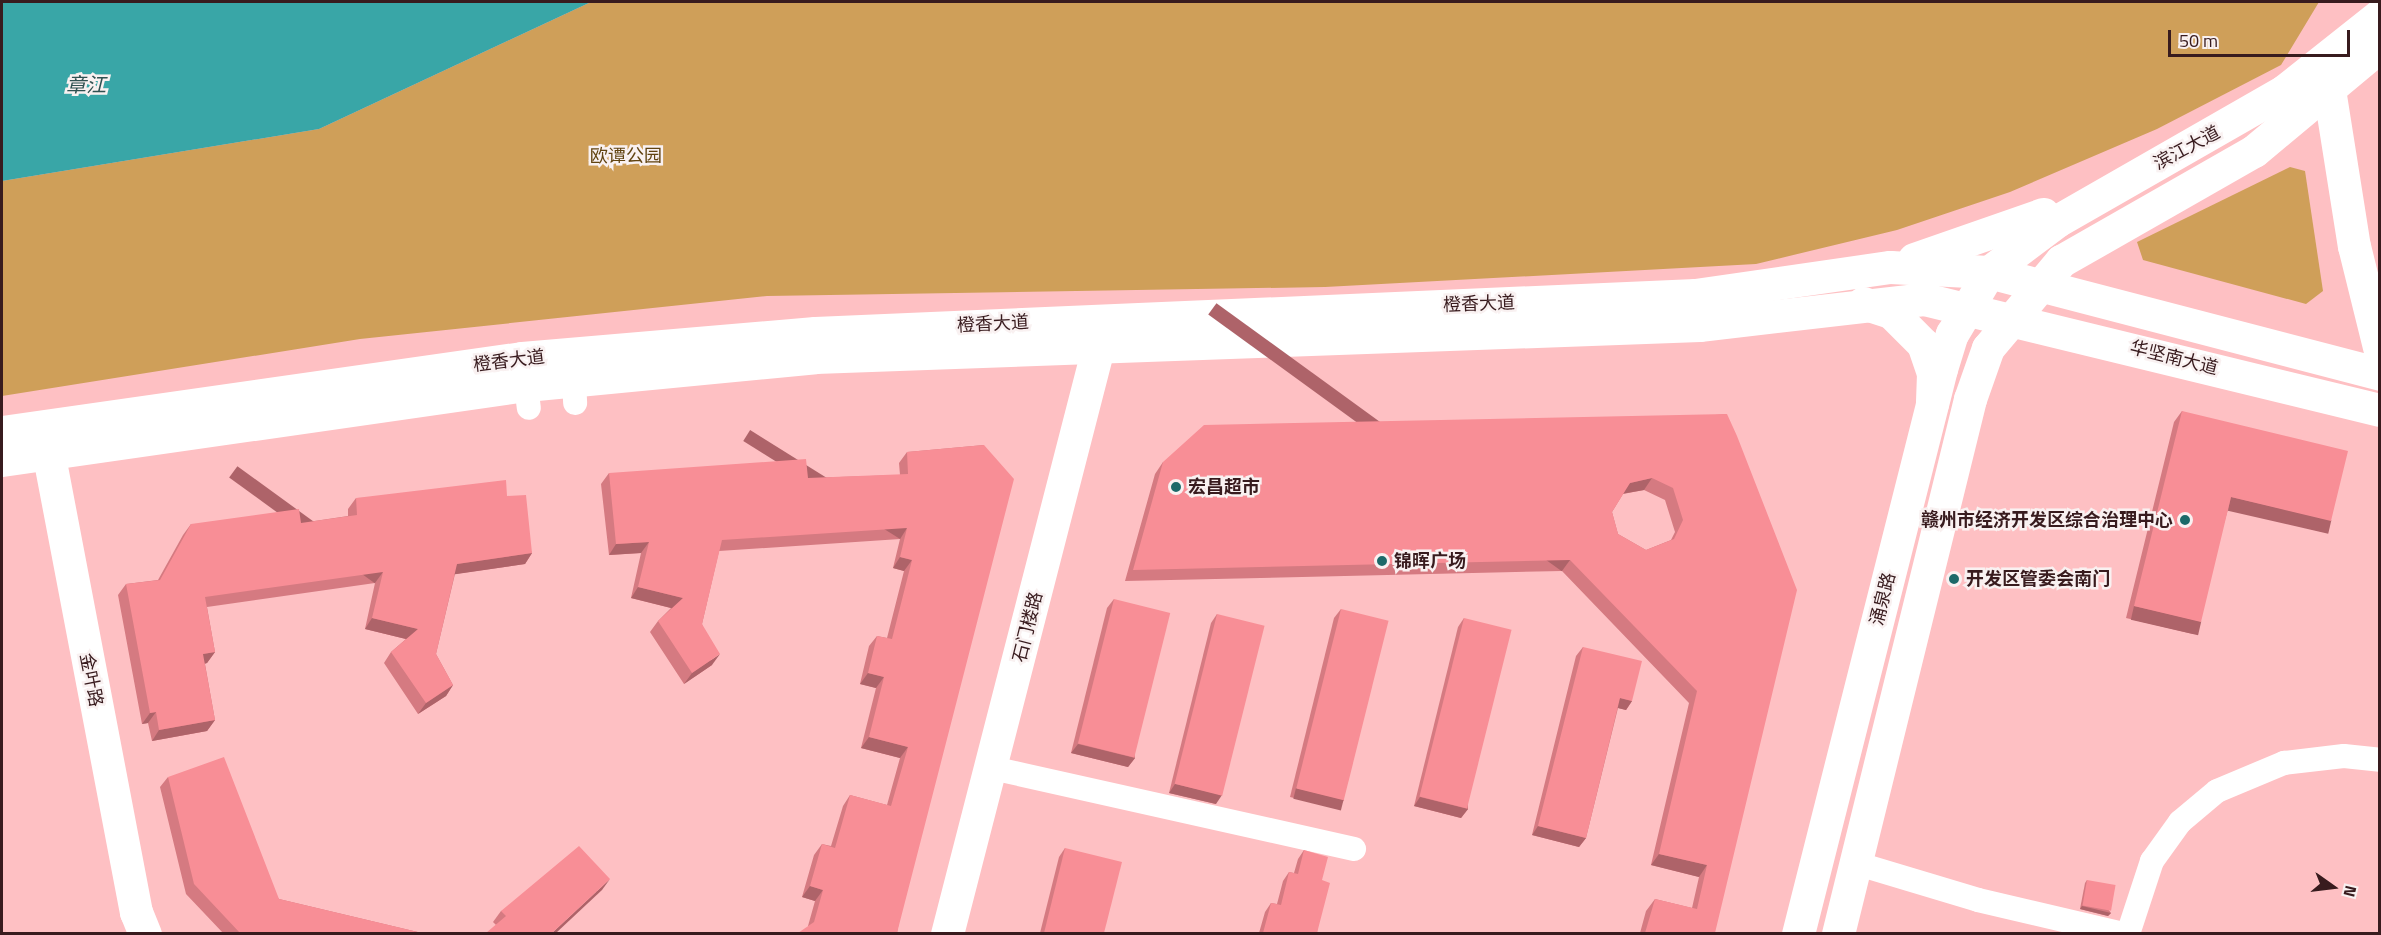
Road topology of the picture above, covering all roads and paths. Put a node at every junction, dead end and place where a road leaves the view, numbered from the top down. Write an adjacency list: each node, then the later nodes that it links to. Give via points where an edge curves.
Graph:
1 (2379, 15): 4 (main road, 滨江大道, via 2283,92)
2 (2379, 46): 3 (main road, 滨江大道)
3 (2329, 89): 7 (main road, 滨江大道, via 2254,151 2092,242); 12 (main road, via 2354,246)
4 (2152, 167): 5 (main road, via 2016,224); 6 (main road, 滨江大道, via 2020,244)
5 (1890, 267): 6 (main road, 橙香大道); 11 (main road, 橙香大道, via 1695,296)
6 (1989, 272): 7 (main road, 华坚南大道); 9 (main road, 涌泉路)
7 (2039, 285): 10 (main road, 涌泉路); 13 (main road, 华坚南大道)
8 (1863, 303): 9 (main road, 橙香大道, via 1924,299); 11 (main road, 橙香大道, via 1699,325); 14 (main road, via 1891,312 1923,344 1933,373)
9 (1967, 307): 10 (main road, 华坚南大道); 14 (main road, 涌泉路, via 1952,334)
10 (2008, 318): 15 (main road, 华坚南大道); 22 (main road, 涌泉路, via 1975,379)
11 (1102, 333): 17 (main road, 橙香大道, via 815,357 574,392); 17 (main road, 橙香大道, via 815,333 522,358); 20 (main road, 石门楼路)
12 (2379, 351)
13 (2379, 374)
14 (1932, 404): 25 (main road, 涌泉路)
15 (2379, 410)
16 (2, 432): 17 (main road, 橙香大道)
17 (45, 439): 18 (main road, 橙香大道); 23 (main road, 金叶路, via 136,912)
18 (2, 460)
19 (2379, 760): 28 (street, via 2344,756 2284,763 2217,790 2181,822 2156,854 2140,885)
20 (992, 768): 21 (street); 24 (main road, 石门楼路)
21 (1354, 849)
22 (1855, 863): 26 (main road, 涌泉路); 27 (street, via 1978,900)
23 (146, 933)
24 (947, 933)
25 (1798, 933)
26 (1838, 933)
27 (2123, 933)
28 (2128, 933)

